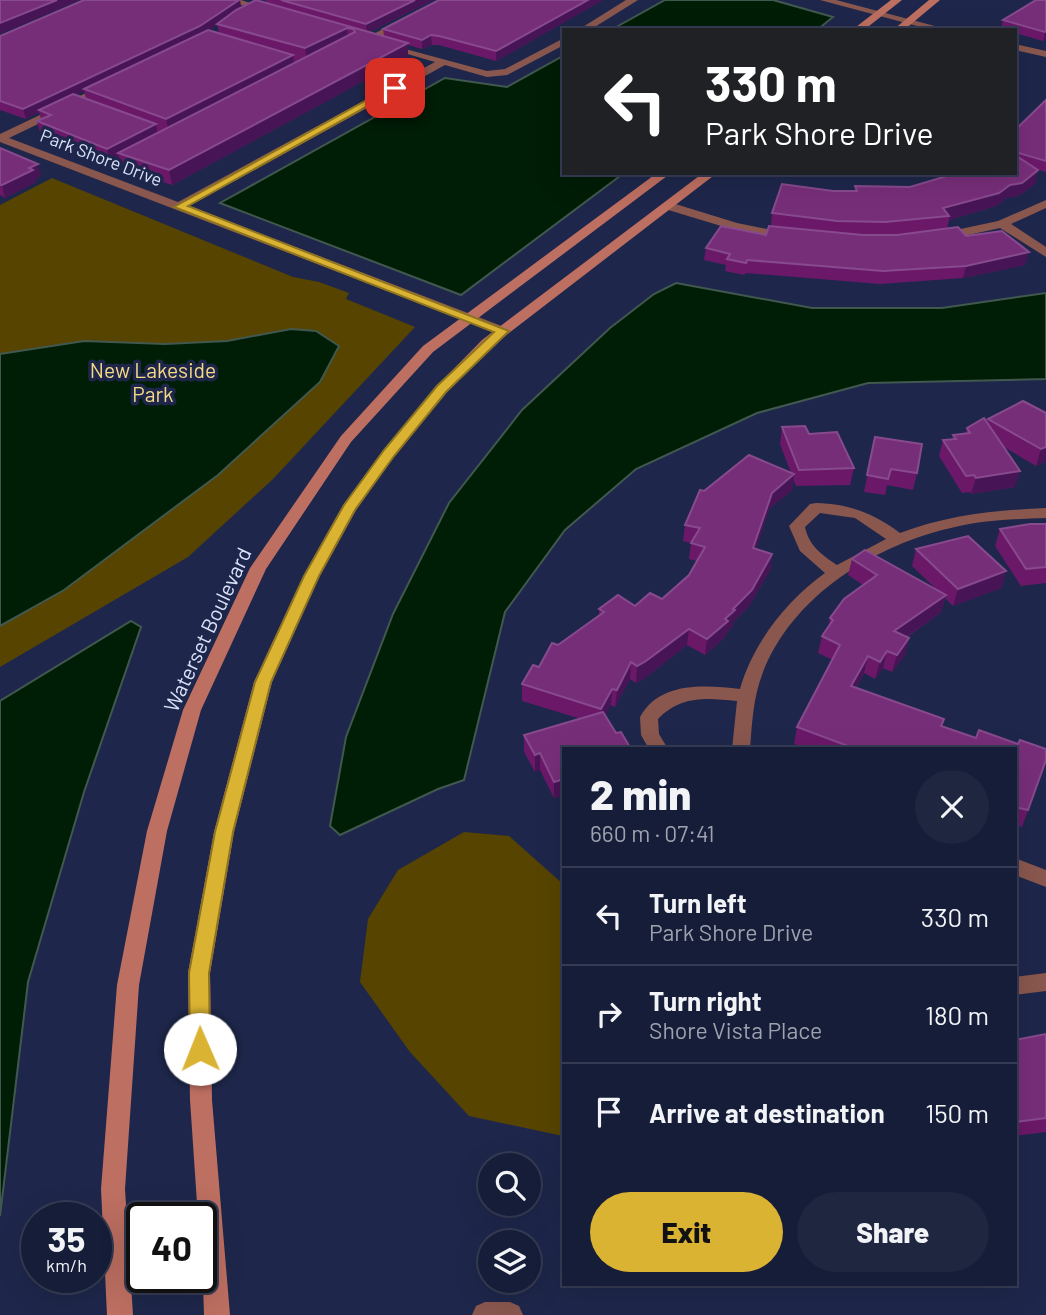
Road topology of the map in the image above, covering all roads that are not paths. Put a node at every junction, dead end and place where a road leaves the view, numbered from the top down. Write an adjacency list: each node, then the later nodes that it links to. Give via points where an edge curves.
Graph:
1 (231, 0): 8 (street)
2 (272, 0): 8 (street)
3 (446, 0): 18 (street)
4 (633, 0): 13 (street)
5 (825, 0): 10 (street)
6 (897, 0): 10 (street)
7 (935, 0): 12 (street)
8 (256, 8): 9 (street); 11 (street)
9 (245, 13)
10 (878, 14): 12 (street); 14 (street)
11 (281, 15)
12 (909, 21): 15 (street); 16 (street)
13 (586, 28)
14 (860, 28)
15 (900, 28)
16 (937, 28)
17 (355, 36): 18 (street)
18 (367, 40): 22 (street)
19 (562, 42): 22 (street, via 508,72 487,74)
20 (1017, 47): 21 (street)
21 (1046, 54)
22 (443, 62): 33 (street)
23 (122, 79): 24 (street)
24 (74, 103): 25 (lane); 26 (street)
25 (86, 107)
26 (0, 138): 33 (street, Park Shore Drive)
27 (136, 155): 28 (lane)
28 (113, 167)
29 (662, 175): 38 (street, Waterset Boulevard)
30 (708, 175): 32 (street)
31 (1046, 204): 34 (street)
32 (669, 206): 35 (street); 39 (street)
33 (179, 207): 38 (street, Park Shore Drive)
34 (1002, 224): 36 (street); 37 (street)
35 (797, 238)
36 (928, 240)
37 (1046, 253)
38 (467, 318): 39 (street, Park Shore Drive); 50 (street, Waterset Boulevard, via 428,349 346,439 301,501 258,568 192,710 157,831 128,985 113,1189)
39 (502, 331): 51 (street, via 442,389 349,509 263,682 224,832 199,973 201,1100)
40 (1046, 513): 41 (street, via 988,516)
41 (897, 539): 42 (street); 42 (street, via 865,514 816,508 797,526 799,540)
42 (835, 572): 43 (street, via 776,630 755,668)
43 (748, 696): 44 (street, via 688,691 659,705 649,717 650,735); 45 (street)
44 (658, 747)
45 (741, 747)
46 (1017, 867): 47 (street)
47 (1046, 879)
48 (1046, 982): 49 (street)
49 (1017, 986)
50 (120, 1315)
51 (217, 1315)
52 (485, 1315): 53 (street)
53 (510, 1315)

